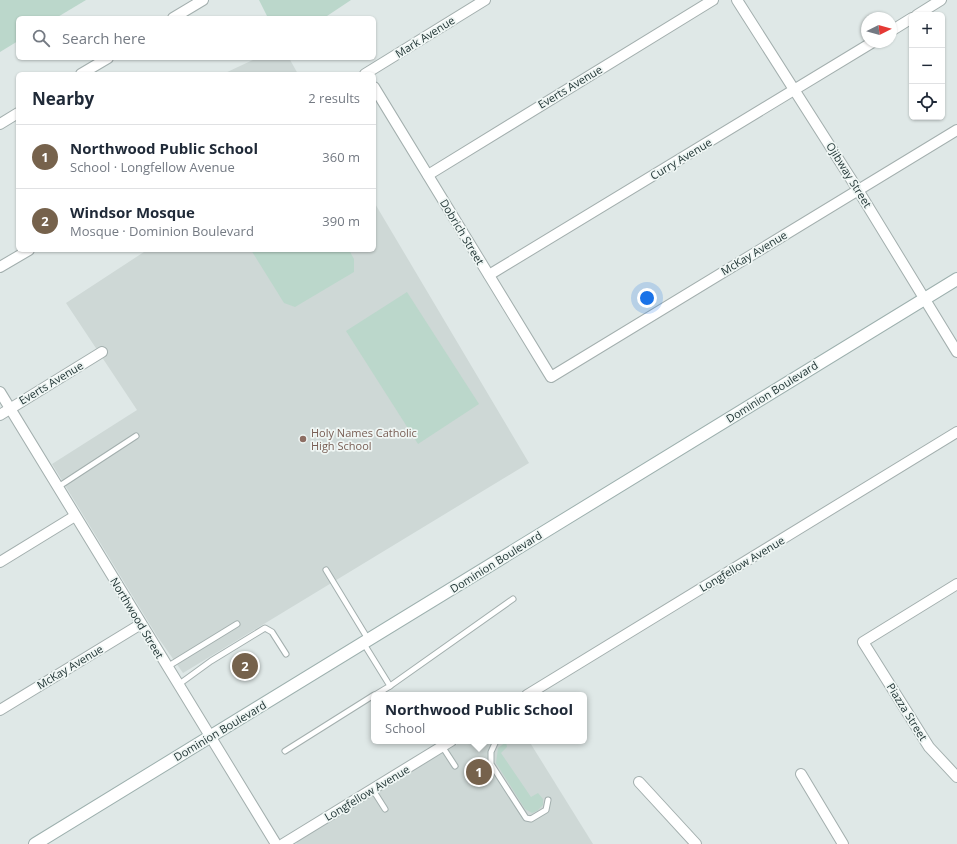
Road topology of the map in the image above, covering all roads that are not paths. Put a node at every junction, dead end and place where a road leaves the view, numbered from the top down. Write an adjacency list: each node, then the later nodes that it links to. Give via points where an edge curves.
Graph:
1 (202, 0): 7 (street)
2 (485, 0): 13 (street, Mark Avenue)
3 (713, 0): 19 (street, Everts Avenue)
4 (737, 0): 15 (street, Ojibway Street)
5 (942, 0): 6 (street)
6 (922, 12)
7 (176, 16)
8 (909, 20): 9 (street)
9 (897, 27)
10 (863, 48): 15 (street, Curry Avenue)
11 (105, 60): 12 (street)
12 (85, 72)
13 (369, 72)
14 (376, 90): 19 (street, Dobrich Street)
15 (795, 90): 20 (street, Ojibway Street); 23 (street, Curry Avenue)
16 (16, 114): 17 (street)
17 (0, 124)
18 (957, 130): 20 (street, McKay Avenue)
19 (428, 174): 23 (street, Dobrich Street)
20 (858, 190): 25 (street, Ojibway Street); 28 (street, McKay Avenue)
21 (26, 252): 22 (street)
22 (0, 267)
23 (489, 275): 28 (street, Dobrich Street)
24 (957, 279): 25 (street, Dominion Boulevard)
25 (924, 299): 27 (street, Ojibway Street); 42 (street, Dominion Boulevard)
26 (102, 352): 30 (street, Everts Avenue)
27 (957, 352)
28 (551, 377)
29 (0, 392): 30 (street, Northwood Street)
30 (10, 409): 31 (street, Everts Avenue); 34 (street, Northwood Street)
31 (0, 415)
32 (957, 432): 48 (street, Longfellow Avenue)
33 (136, 436): 34 (lane)
34 (58, 487): 35 (street, Northwood Street)
35 (75, 516): 36 (street); 40 (street, Northwood Street)
36 (0, 562)
37 (326, 570): 42 (lane)
38 (957, 584): 58 (street, Piazza Street, via 863,642 929,747)
39 (513, 599): 46 (lane)
40 (141, 624): 44 (street, Northwood Street); 50 (street, McKay Avenue)
41 (238, 624): 44 (lane)
42 (366, 642): 46 (lane); 51 (street, Dominion Boulevard)
43 (286, 654): 45 (lane, via 272,632 265,628)
44 (167, 667): 45 (street, Northwood Street)
45 (178, 685): 51 (street, Northwood Street)
46 (390, 686): 47 (lane)
47 (379, 692)
48 (532, 692)
49 (371, 697): 55 (lane)
50 (0, 710)
51 (210, 737): 63 (street, Dominion Boulevard); 64 (street, Northwood Street)
52 (446, 744): 54 (street, Longfellow Avenue)
53 (495, 744): 61 (lane, via 491,752 491,764 526,818 531,819 546,810)
54 (442, 746): 56 (lane); 60 (street, Longfellow Avenue)
55 (285, 751)
56 (455, 766)
57 (801, 774): 67 (street)
58 (957, 777)
59 (639, 782): 66 (street)
60 (373, 790): 62 (lane); 65 (street, Longfellow Avenue)
61 (548, 800)
62 (385, 810)
63 (35, 844)
64 (276, 844)
65 (283, 844)
66 (696, 844)
67 (843, 844)

